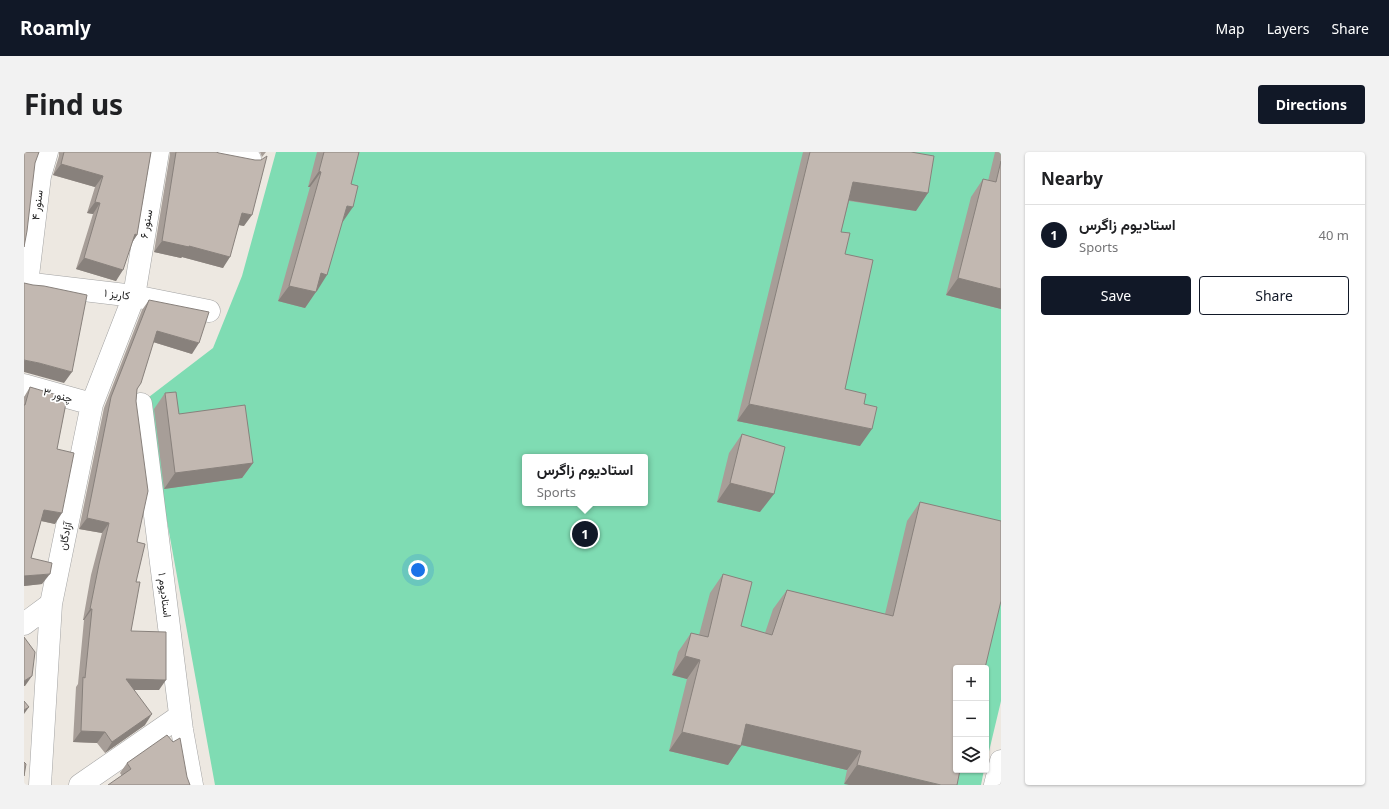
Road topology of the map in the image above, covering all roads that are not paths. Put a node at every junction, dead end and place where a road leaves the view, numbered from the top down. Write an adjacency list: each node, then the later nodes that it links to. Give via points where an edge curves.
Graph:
1 (47, 152): 5 (street, سنور ۴, via 40,176)
2 (158, 152): 6 (street, سنور ۶)
3 (214, 152): 4 (street)
4 (250, 158)
5 (26, 283): 6 (street, کاریز ۱)
6 (134, 296): 7 (street, کاریز ۱); 9 (street, آزادگان)
7 (208, 311)
8 (24, 385): 9 (street, چنور ۳)
9 (92, 404): 11 (street, آزادگان)
10 (141, 404): 13 (street, استادیوم ۱)
11 (51, 604): 12 (street); 15 (street, آزادگان)
12 (24, 624)
13 (180, 716): 16 (street); 17 (street, استادیوم ۱)
14 (1001, 761): 18 (street)
15 (40, 785)
16 (80, 785)
17 (192, 785)
18 (995, 785)

